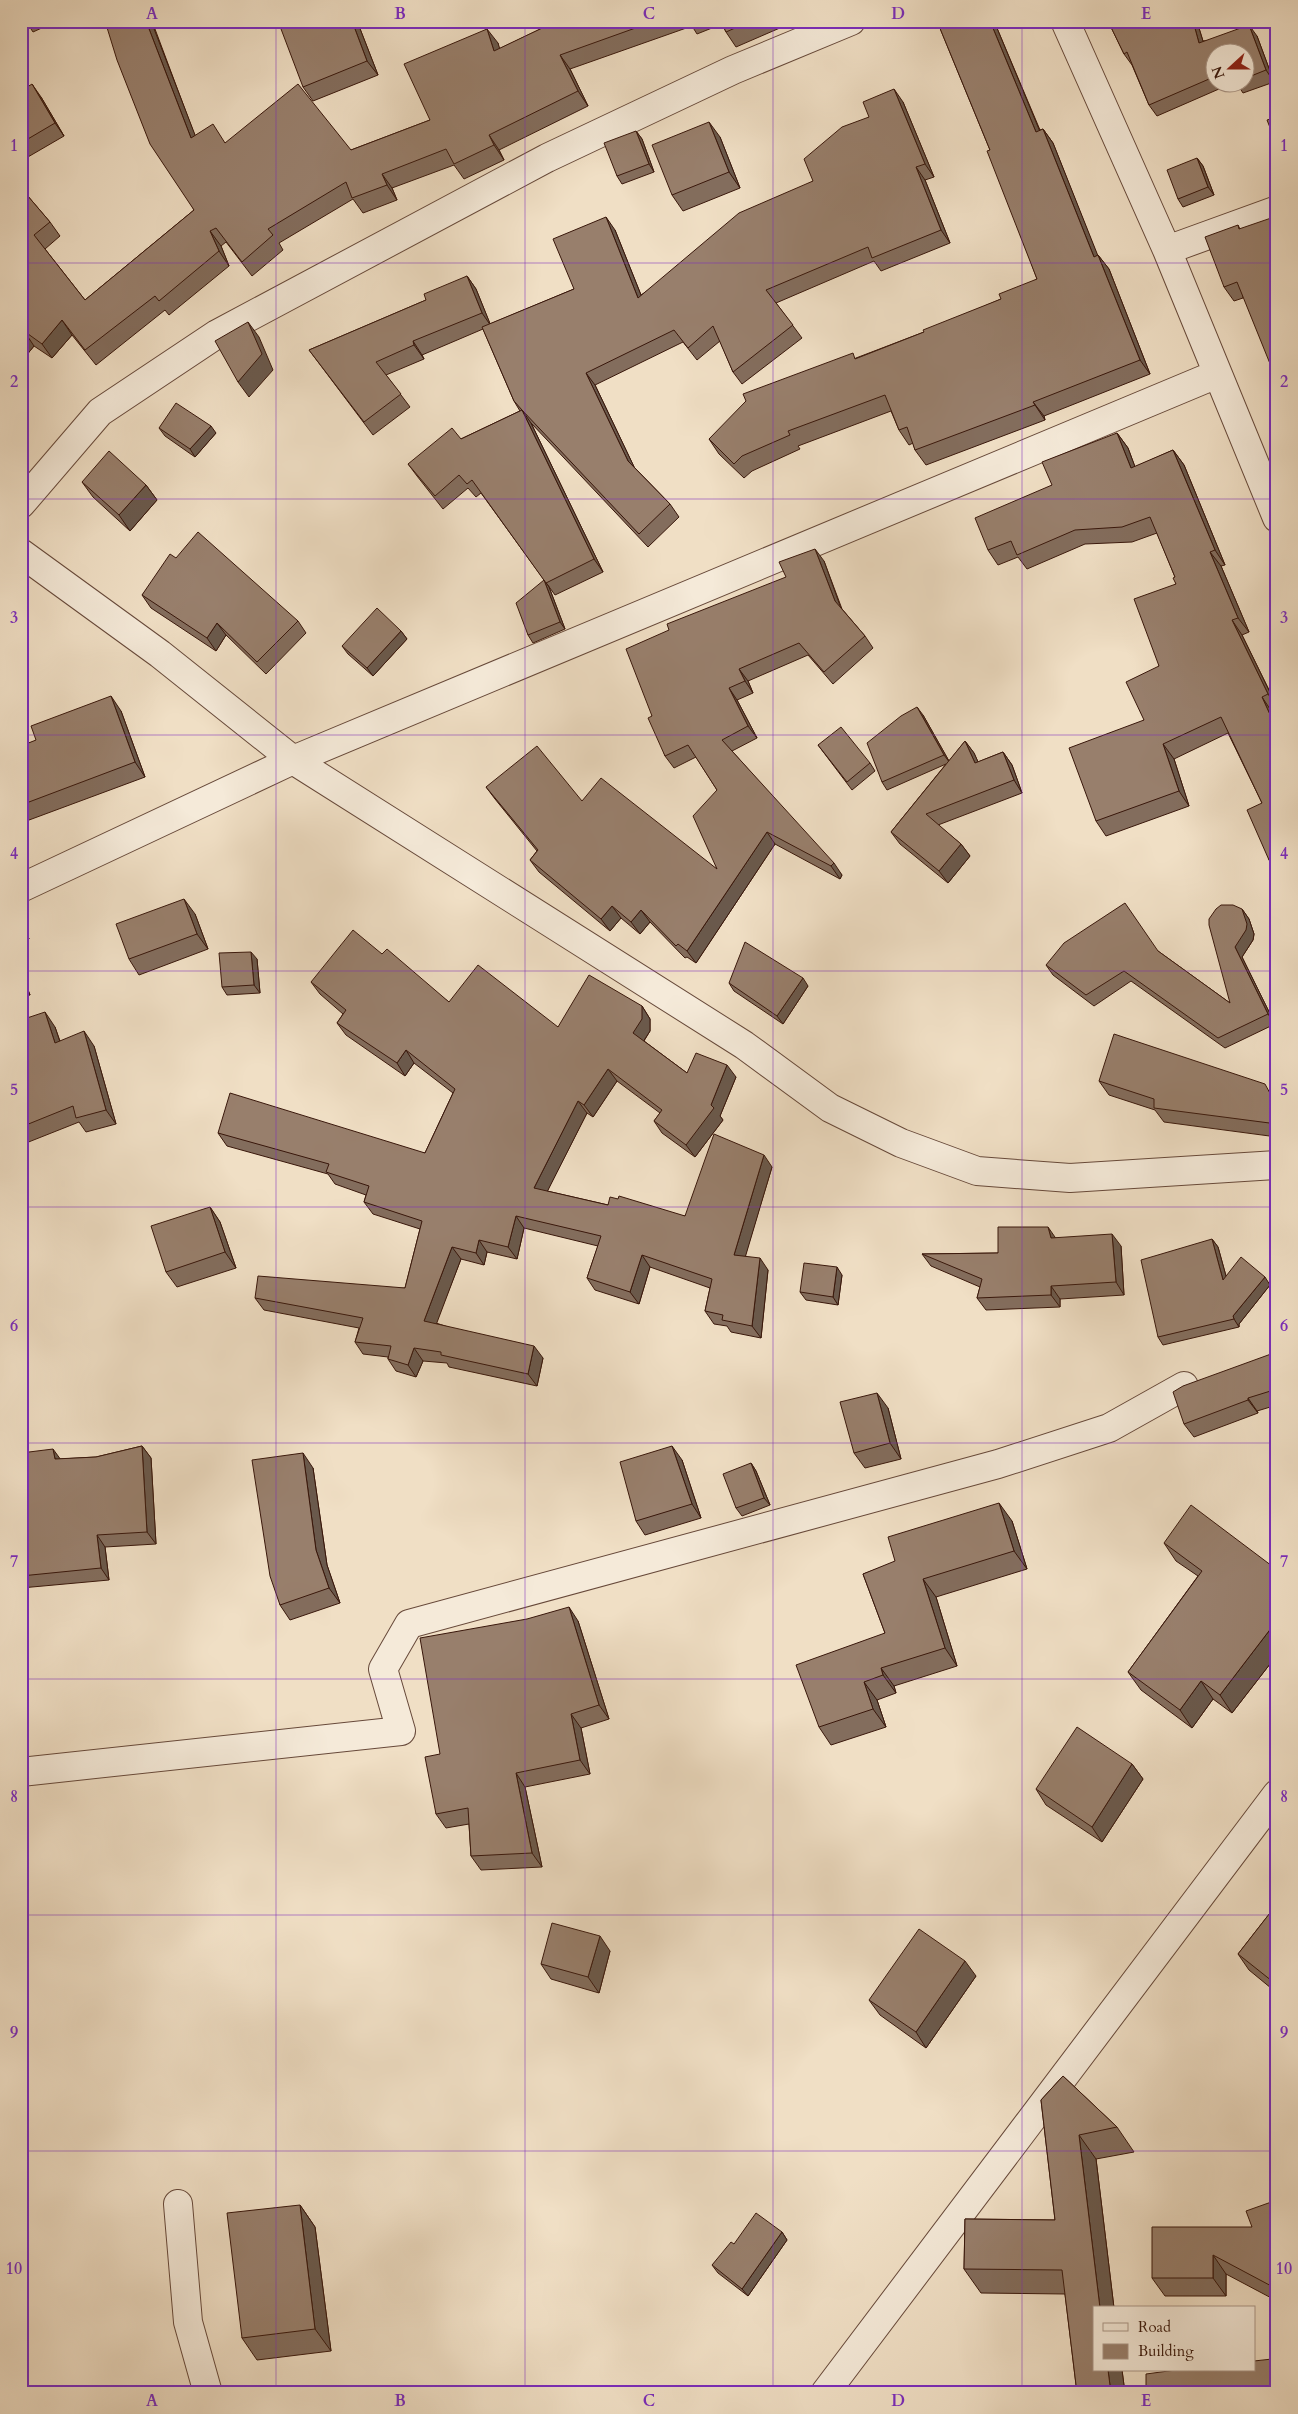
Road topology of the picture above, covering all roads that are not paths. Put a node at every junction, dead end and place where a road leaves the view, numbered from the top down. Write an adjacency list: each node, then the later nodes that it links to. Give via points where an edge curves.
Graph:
1 (851, 21): 6 (street, via 733,70 547,158 217,334 100,412)
2 (1070, 23): 4 (street)
3 (1277, 210): 4 (street)
4 (1168, 250): 5 (street)
5 (1217, 374): 7 (street); 9 (street)
6 (21, 504)
7 (1277, 518)
8 (21, 554): 9 (street, via 160,654)
9 (292, 760): 10 (street); 11 (street, via 744,1045 830,1108 901,1143 977,1171 1070,1178)
10 (21, 888)
11 (1277, 1165)
12 (1184, 1386): 13 (street, via 1109,1428 998,1464 409,1624 383,1669 401,1731)
13 (21, 1772)
14 (1277, 1794): 17 (street)
15 (178, 2204): 16 (street, via 188,2322)
16 (208, 2393)
17 (825, 2393)

